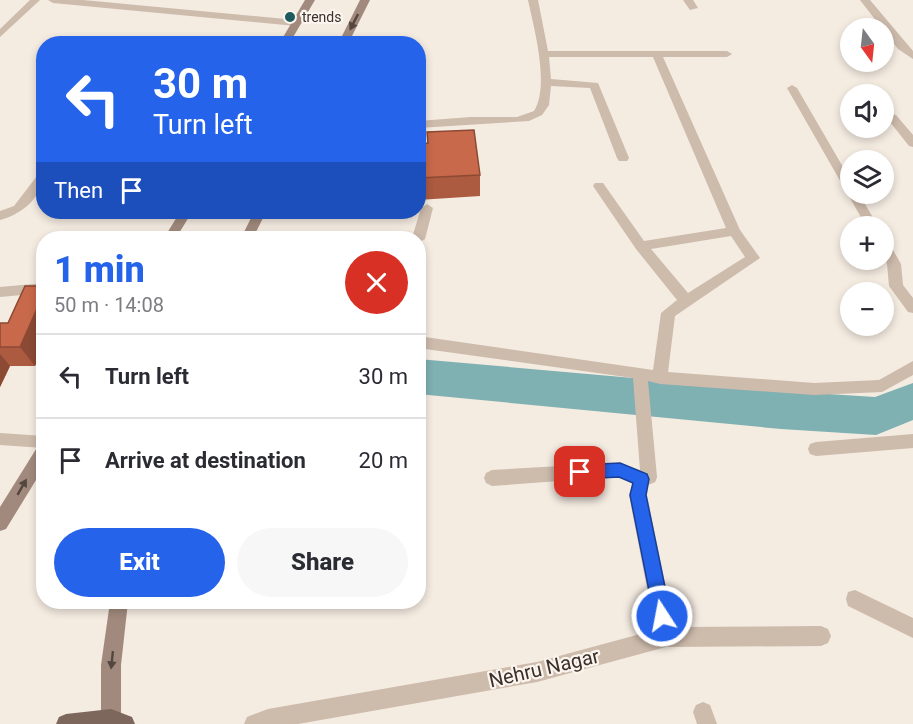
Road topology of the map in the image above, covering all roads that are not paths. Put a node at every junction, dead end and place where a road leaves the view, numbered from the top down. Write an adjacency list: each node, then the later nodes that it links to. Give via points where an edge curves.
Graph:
1 (35, 0): 8 (street)
2 (53, 0): 7 (street)
3 (310, 0): 7 (main road)
4 (365, 0): 10 (main road, one-way to 10)
5 (533, 0): 12 (street)
6 (865, 0): 14 (street)
7 (296, 23): 9 (main road)
8 (0, 34)
9 (289, 36)
10 (347, 36)
11 (656, 53): 12 (street); 13 (street); 27 (street)
12 (544, 54): 15 (street)
13 (727, 54)
14 (913, 56)
15 (546, 82): 18 (street, via 542,108 537,114 506,121); 20 (street, via 594,85)
16 (792, 88): 21 (street)
17 (894, 119): 19 (street)
18 (426, 124)
19 (913, 143)
20 (623, 158)
21 (840, 172)
22 (36, 185): 26 (street, via 18,209)
23 (599, 186): 28 (street)
24 (427, 208): 25 (street)
25 (426, 211)
26 (0, 216)
27 (734, 231): 28 (street); 32 (street, via 753,258)
28 (641, 246): 32 (street)
29 (894, 264): 33 (street, via 896,286)
30 (36, 289): 31 (street)
31 (1, 293)
32 (686, 301): 37 (street, via 668,313)
33 (913, 308)
34 (426, 343): 36 (street)
35 (913, 367): 37 (street, via 882,386 825,388)
36 (640, 373): 37 (street); 44 (street)
37 (660, 378)
38 (0, 439): 39 (lane)
39 (36, 441)
40 (913, 441): 41 (street)
41 (816, 449)
42 (36, 464): 45 (main road, one-way to 42)
43 (492, 478): 44 (street, via 613,470)
44 (645, 478): 50 (street, via 638,495)
45 (0, 524)
46 (855, 599): 48 (street)
47 (118, 609): 51 (main road, one-way to 51, via 111,665)
48 (913, 628)
49 (821, 636): 50 (street, Nehru Nagar)
50 (666, 637): 53 (street, Nehru Nagar, via 537,672)
51 (118, 722): 52 (main road)
52 (66, 724)
53 (254, 724)

